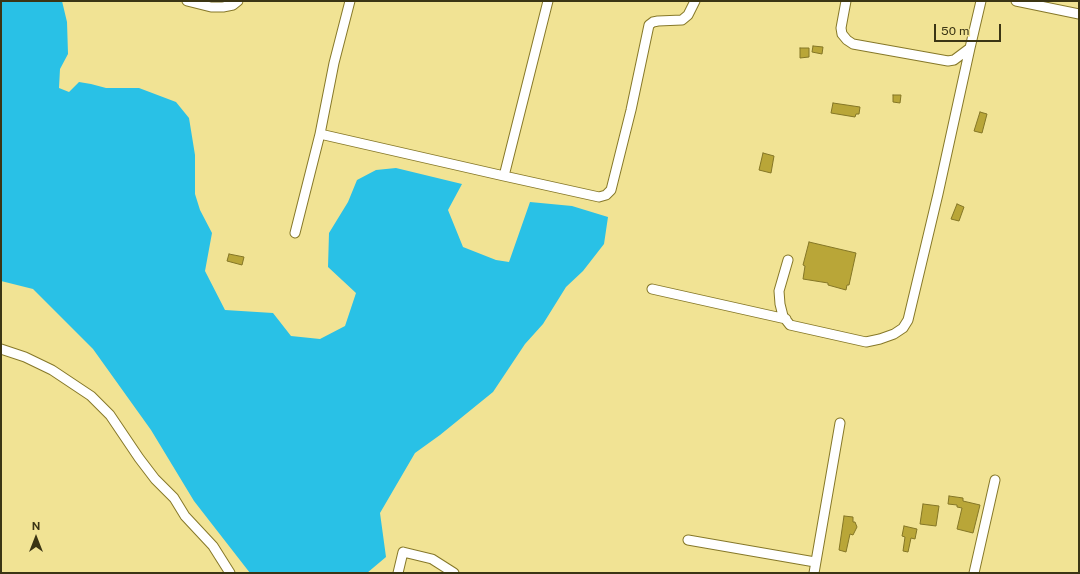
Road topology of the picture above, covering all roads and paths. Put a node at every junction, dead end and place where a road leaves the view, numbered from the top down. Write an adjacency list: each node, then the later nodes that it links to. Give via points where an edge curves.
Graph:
1 (187, 1): 2 (street, via 211,7 233,5)
2 (238, 1)
3 (350, 1): 11 (street)
4 (548, 1): 12 (street)
5 (695, 1): 12 (street, via 688,15 682,20 658,21 649,25 611,190 606,195 599,197)
6 (846, 1): 10 (street, via 841,28 842,34 853,44 948,61 954,60)
7 (981, 1): 10 (street)
8 (1016, 1): 9 (street)
9 (1079, 14)
10 (970, 48): 16 (street, via 935,209 908,320 903,328 894,334 866,342 790,325)
11 (320, 134): 12 (street); 13 (street)
12 (504, 176)
13 (295, 233)
14 (788, 260): 16 (street, via 779,291 783,316)
15 (652, 289): 16 (street)
16 (786, 319)
17 (1, 348): 22 (street, via 52,370 91,396 110,415 139,458 174,498 185,516 213,546)
18 (840, 423): 21 (street)
19 (995, 480): 26 (street)
20 (688, 540): 21 (street)
21 (815, 562): 25 (street)
22 (230, 573)
23 (398, 573): 24 (street, via 403,552 432,559)
24 (454, 573)
25 (814, 573)
26 (974, 573)

